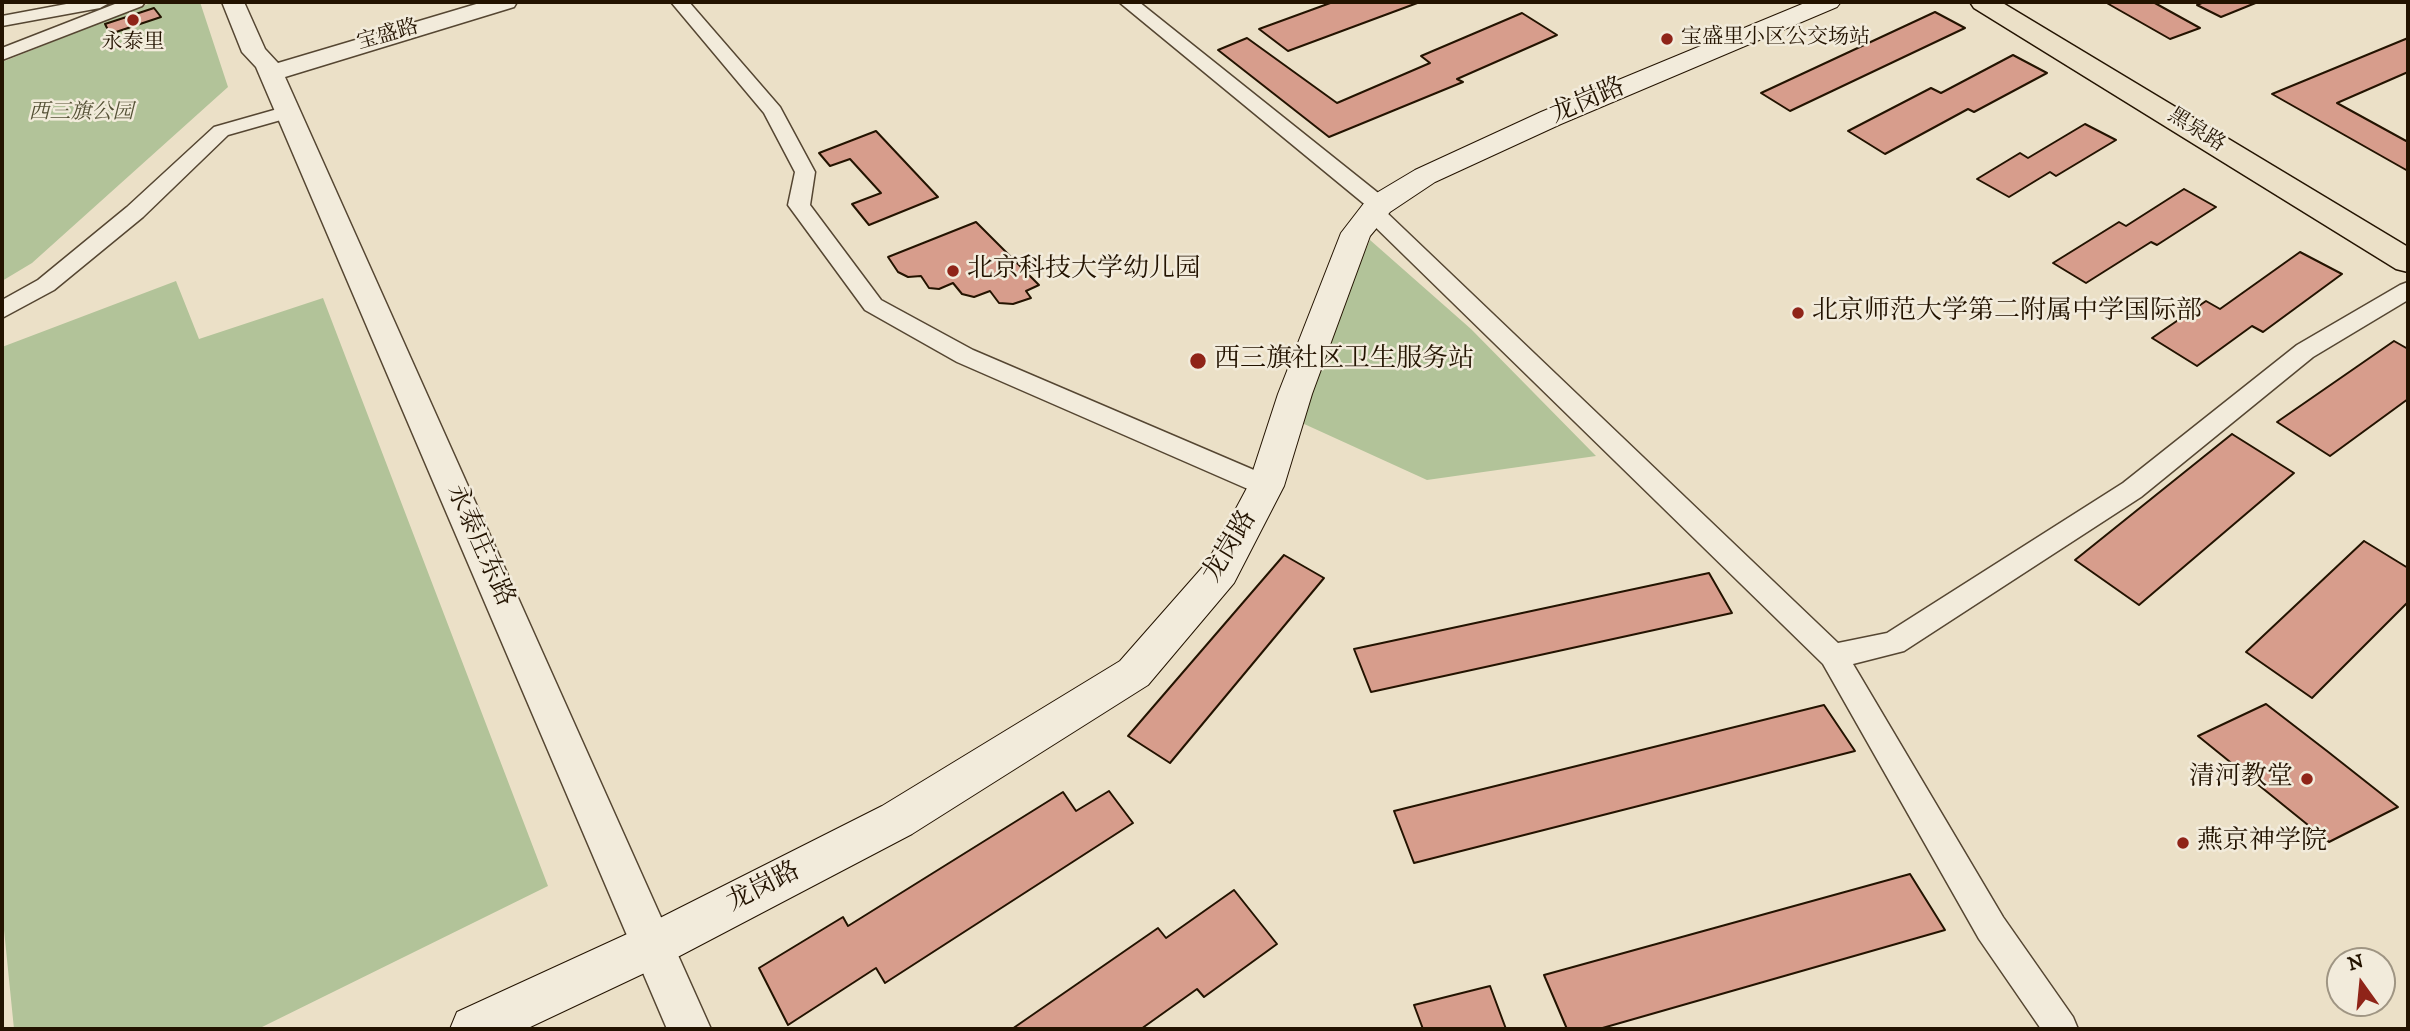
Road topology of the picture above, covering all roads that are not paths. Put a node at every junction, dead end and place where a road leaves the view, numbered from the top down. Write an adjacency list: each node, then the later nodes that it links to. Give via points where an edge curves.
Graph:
1 (109, 2): 12 (street)
2 (136, 2): 13 (street)
3 (233, 2): 14 (street, 永泰庄东路, via 254,52)
4 (250, 2): 14 (street, 永泰庄东路, via 270,47)
5 (478, 2): 14 (street, 宝盛路)
6 (506, 2): 14 (street, 宝盛路)
7 (680, 2): 21 (street, via 773,111 805,172 799,205 873,305 965,356)
8 (1128, 2): 16 (street)
9 (1828, 2): 16 (main road, 龙岗路, via 1551,118 1425,176)
10 (1983, 2): 18 (main road, 黑泉路)
11 (2024, 2): 17 (main road, 黑泉路)
12 (2, 21)
13 (2, 54)
14 (269, 69): 15 (street, 永泰庄东路)
15 (288, 112): 20 (street, via 221,131 135,212 46,285); 23 (street, 永泰庄东路)
16 (1376, 208): 21 (main road, 龙岗路, via 1356,233 1295,394); 22 (street)
17 (2408, 232)
18 (2408, 261)
19 (2408, 290): 22 (street, via 2305,351 2132,490 1894,643)
20 (2, 310)
21 (1266, 486): 23 (main road, 龙岗路, via 1221,572 1135,673 897,820)
22 (1833, 656): 26 (street, via 1991,928)
23 (654, 945): 24 (main road, 龙岗路); 25 (street, 永泰庄东路)
24 (474, 1029)
25 (689, 1029)
26 (2060, 1029)

